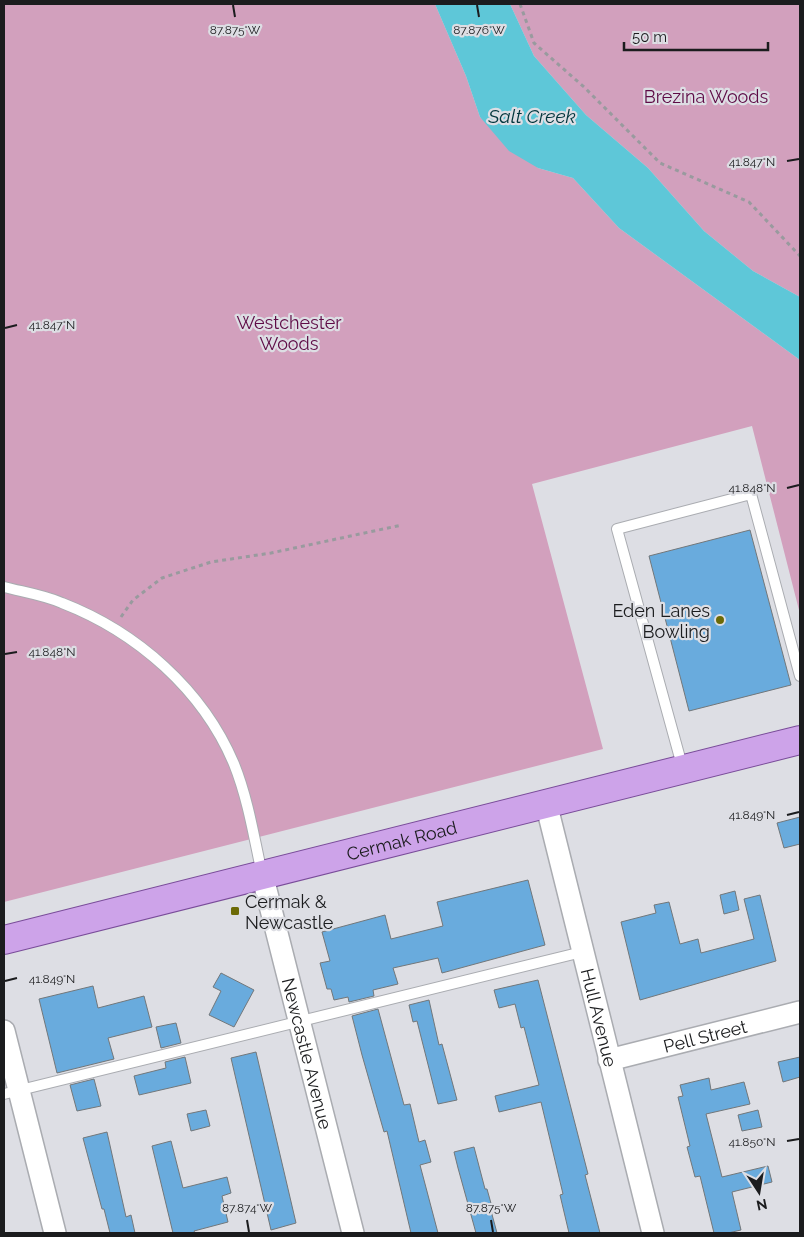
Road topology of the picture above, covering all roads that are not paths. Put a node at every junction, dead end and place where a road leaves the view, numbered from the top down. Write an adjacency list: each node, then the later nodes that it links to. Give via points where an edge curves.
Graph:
1 (4, 587): 6 (lane, via 62,602 126,634 163,664 209,715 234,764)
2 (800, 676): 4 (lane, via 751,494 617,529)
3 (800, 740): 4 (main road, Cermak Road)
4 (683, 769): 5 (main road, Cermak Road)
5 (546, 803): 6 (main road, Cermak Road); 8 (street, Hull Avenue)
6 (262, 874): 7 (main road, Cermak Road); 10 (street, Newcastle Avenue)
7 (4, 940)
8 (582, 952): 10 (lane); 12 (street, Hull Avenue)
9 (800, 1012): 12 (street, Pell Street)
10 (299, 1021): 13 (lane); 15 (street, Newcastle Avenue)
11 (4, 1031): 13 (street)
12 (609, 1060): 16 (street, Hull Avenue)
13 (11, 1092): 14 (street)
14 (54, 1233)
15 (353, 1233)
16 (653, 1233)

